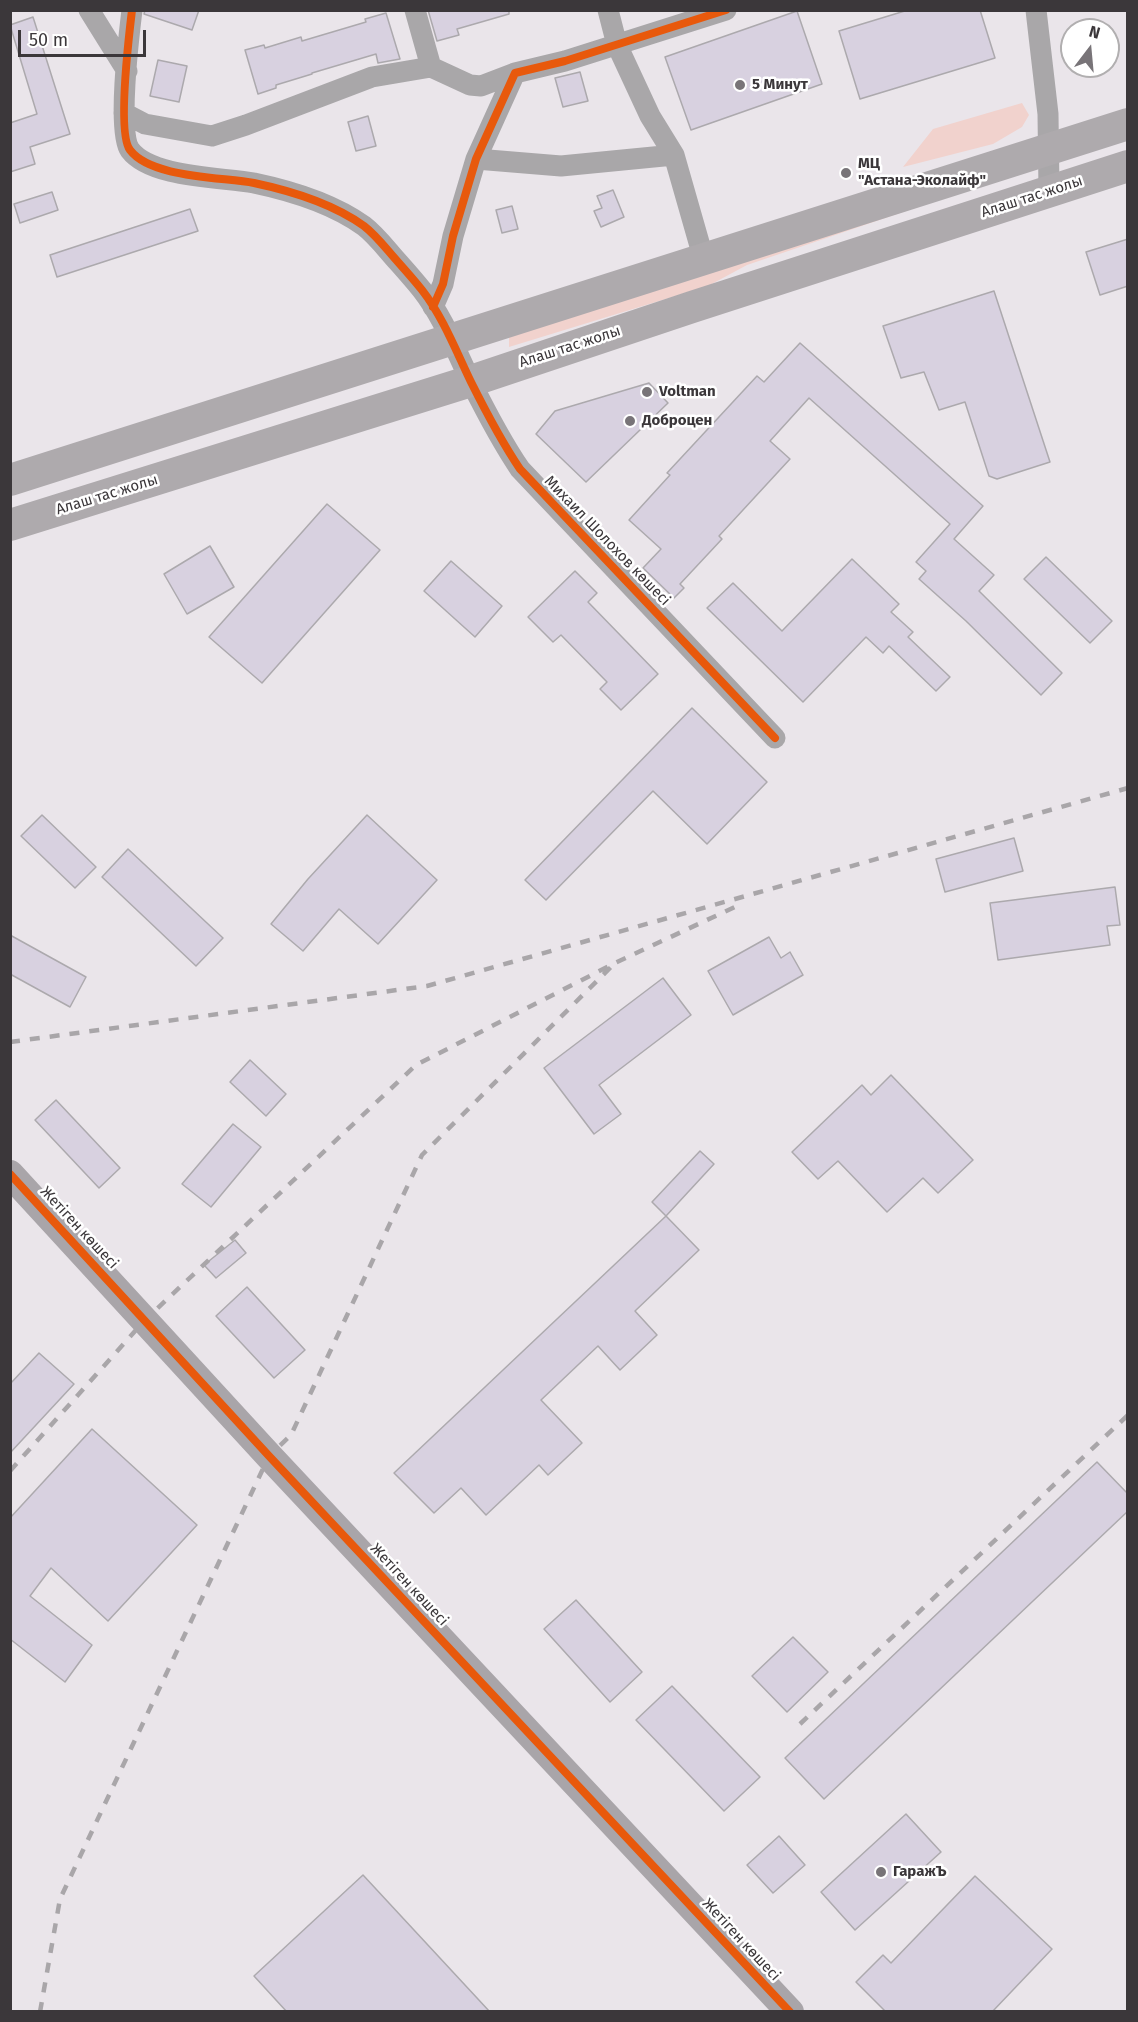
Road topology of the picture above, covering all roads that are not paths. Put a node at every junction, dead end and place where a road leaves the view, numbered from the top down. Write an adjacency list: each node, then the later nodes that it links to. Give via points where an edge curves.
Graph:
1 (89, 10): 9 (street)
2 (132, 10): 9 (street, Михаил Шолохов көшесі)
3 (415, 10): 8 (street)
4 (608, 10): 7 (street)
5 (726, 10): 7 (street)
6 (1036, 10): 13 (street)
7 (617, 45): 10 (street); 14 (street, via 650,116)
8 (431, 67): 10 (street, via 481,86); 11 (street, via 372,77 212,136 145,124)
9 (127, 72): 11 (street, Михаил Шолохов көшесі)
10 (515, 73): 15 (street)
11 (124, 113): 19 (street, Михаил Шолохов көшесі, via 129,150 148,165 291,192 363,225)
12 (1128, 124): 13 (main road)
13 (1049, 150): 17 (street); 18 (main road)
14 (674, 155): 15 (street, via 561,166); 18 (street)
15 (476, 159): 19 (street, via 443,284)
16 (1128, 166): 17 (main road, Алаш тас жолы)
17 (1049, 191): 21 (main road, Алаш тас жолы)
18 (704, 260): 20 (main road)
19 (433, 307): 20 (street, Михаил Шолохов көшесі)
20 (452, 340): 21 (street, Михаил Шолохов көшесі); 22 (main road)
21 (471, 381): 23 (main road, Алаш тас жолы); 24 (street, Михаил Шолохов көшесі, via 520,469)
22 (10, 480)
23 (10, 525)
24 (775, 738)
25 (10, 1174): 26 (street, Жетіген көшесі)
26 (790, 2012)

